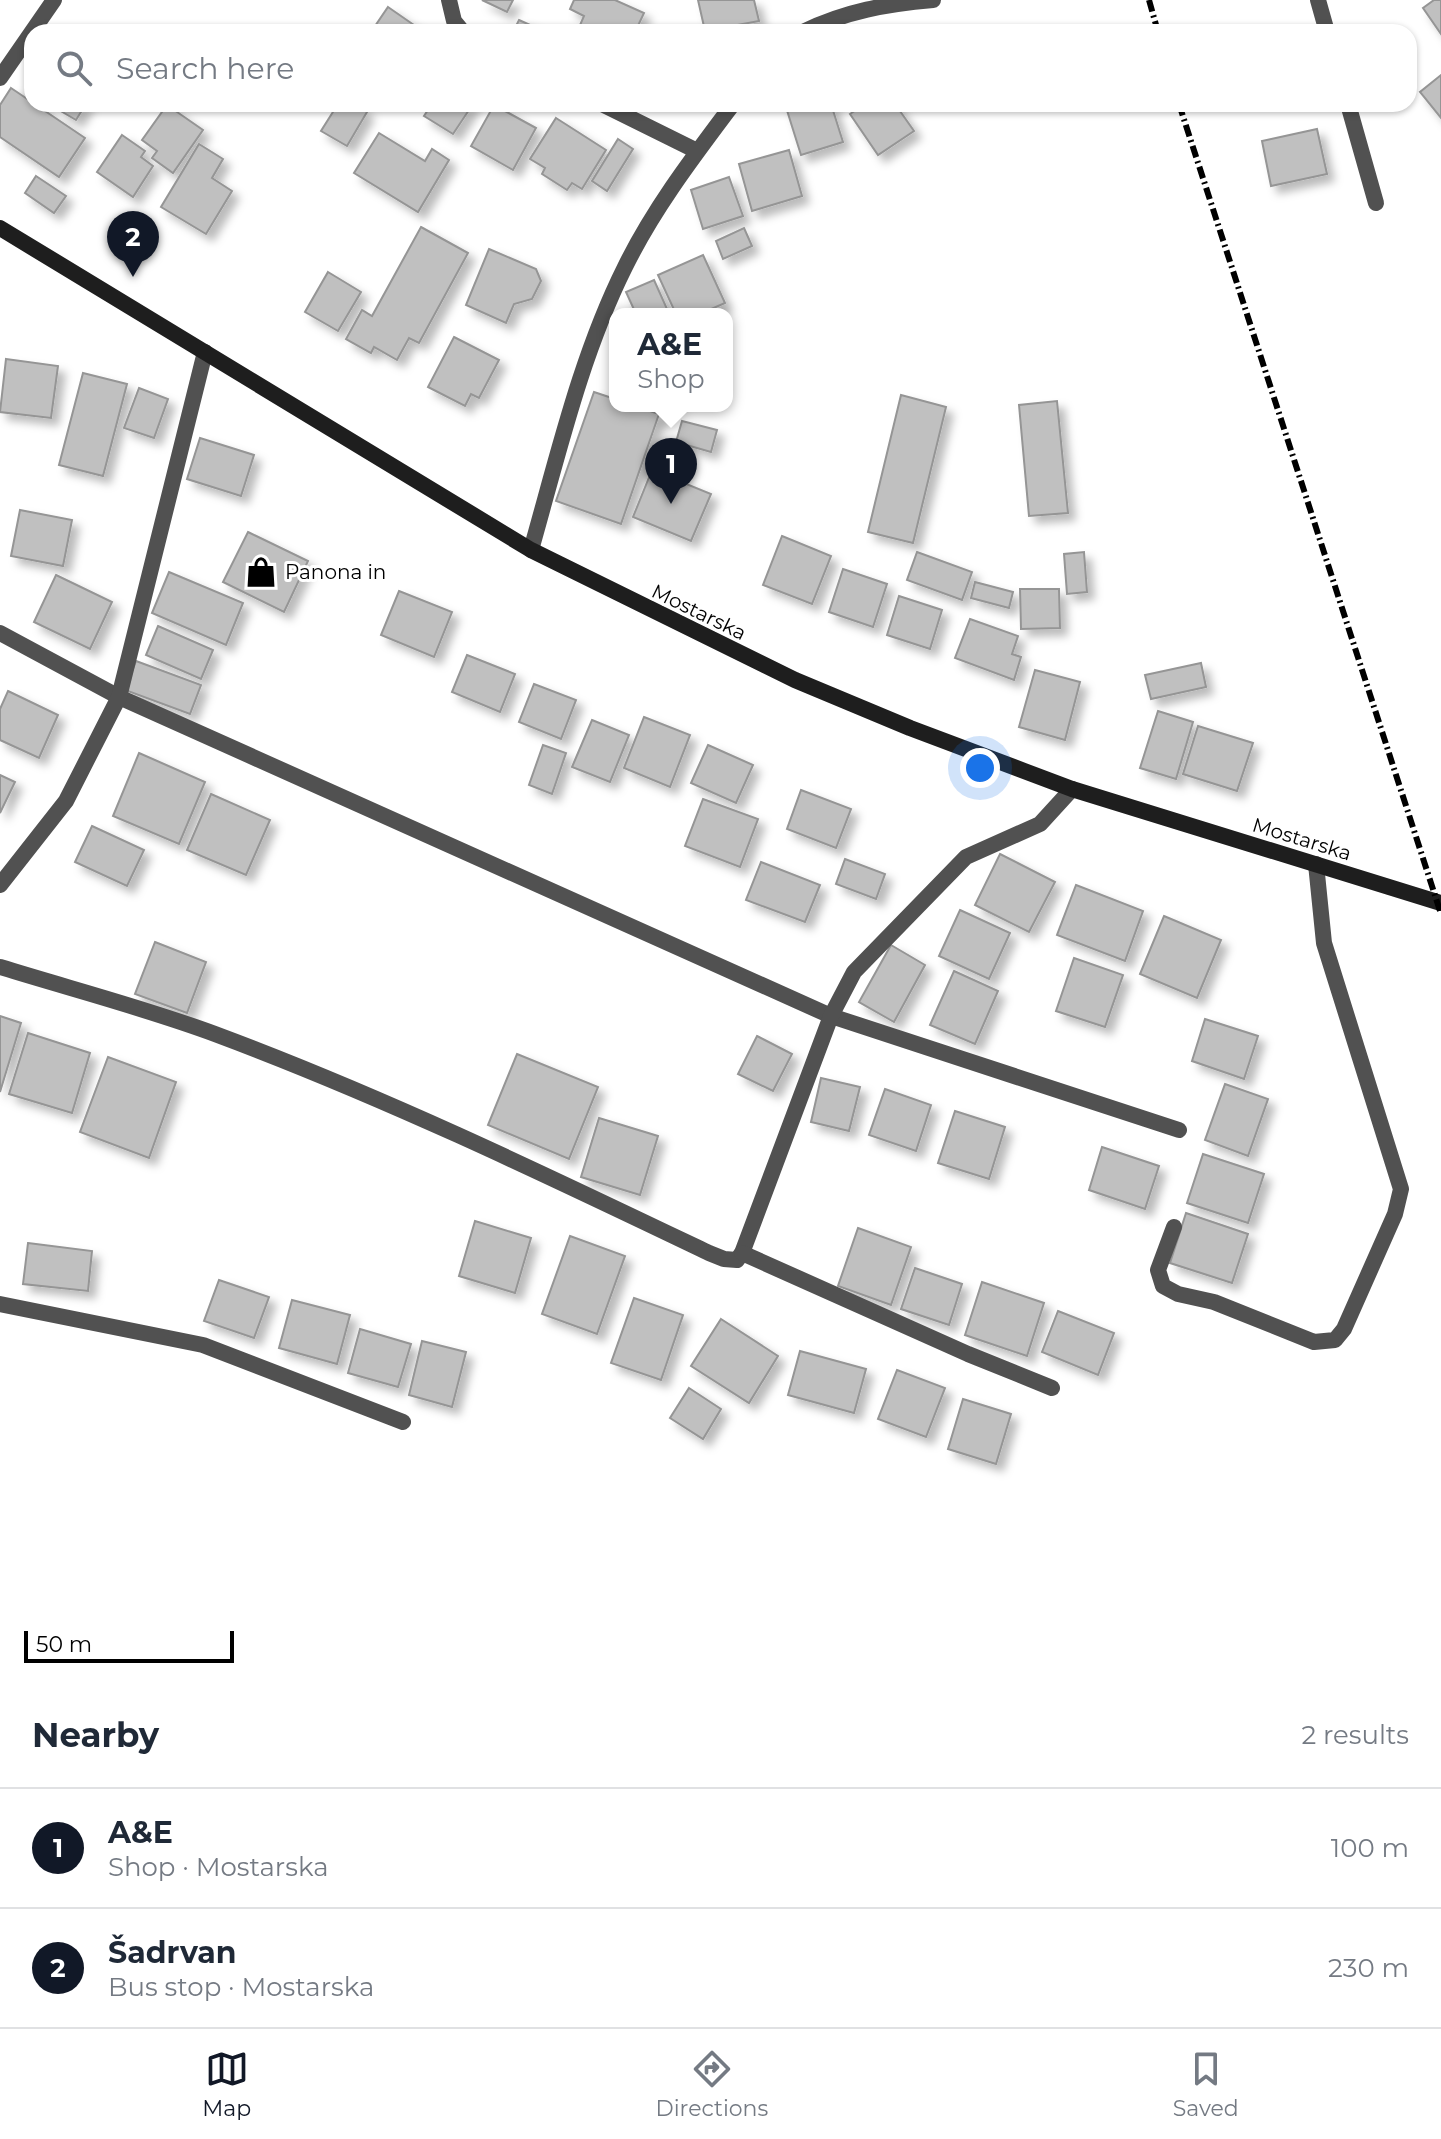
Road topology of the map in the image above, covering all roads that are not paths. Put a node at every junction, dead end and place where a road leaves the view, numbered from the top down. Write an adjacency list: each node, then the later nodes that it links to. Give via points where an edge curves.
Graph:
1 (54, 0): 5 (street)
2 (449, 0): 6 (street)
3 (933, 0): 7 (street, via 880,5)
4 (1318, 0): 8 (street)
5 (37, 24)
6 (456, 24)
7 (821, 24)
8 (1325, 24)
9 (24, 43): 10 (street)
10 (0, 78)
11 (618, 112): 14 (street)
12 (727, 112): 14 (street)
13 (1350, 112): 15 (street)
14 (697, 151): 18 (street, via 625,267 593,343)
15 (1376, 203)
16 (0, 228): 17 (main road, Mostarska)
17 (205, 352): 18 (main road, Mostarska); 20 (street)
18 (531, 550): 21 (main road, Mostarska, via 795,680)
19 (0, 633): 20 (street)
20 (119, 697): 23 (street, via 66,801); 26 (street)
21 (1072, 789): 22 (main road, Mostarska); 26 (street, via 1040,824 966,857 854,972)
22 (1316, 864): 24 (main road, Mostarska); 28 (street, via 1324,943 1401,1189 1395,1214 1344,1329 1335,1340 1314,1342 1163,1286 1158,1270)
23 (0, 885)
24 (1441, 903)
25 (0, 967): 29 (street, via 226,1038 369,1095 709,1253 737,1260)
26 (831, 1016): 27 (street); 29 (street)
27 (1179, 1130)
28 (1174, 1227)
29 (742, 1253): 31 (street)
30 (0, 1304): 32 (street, via 203,1345)
31 (1052, 1388)
32 (403, 1422)

